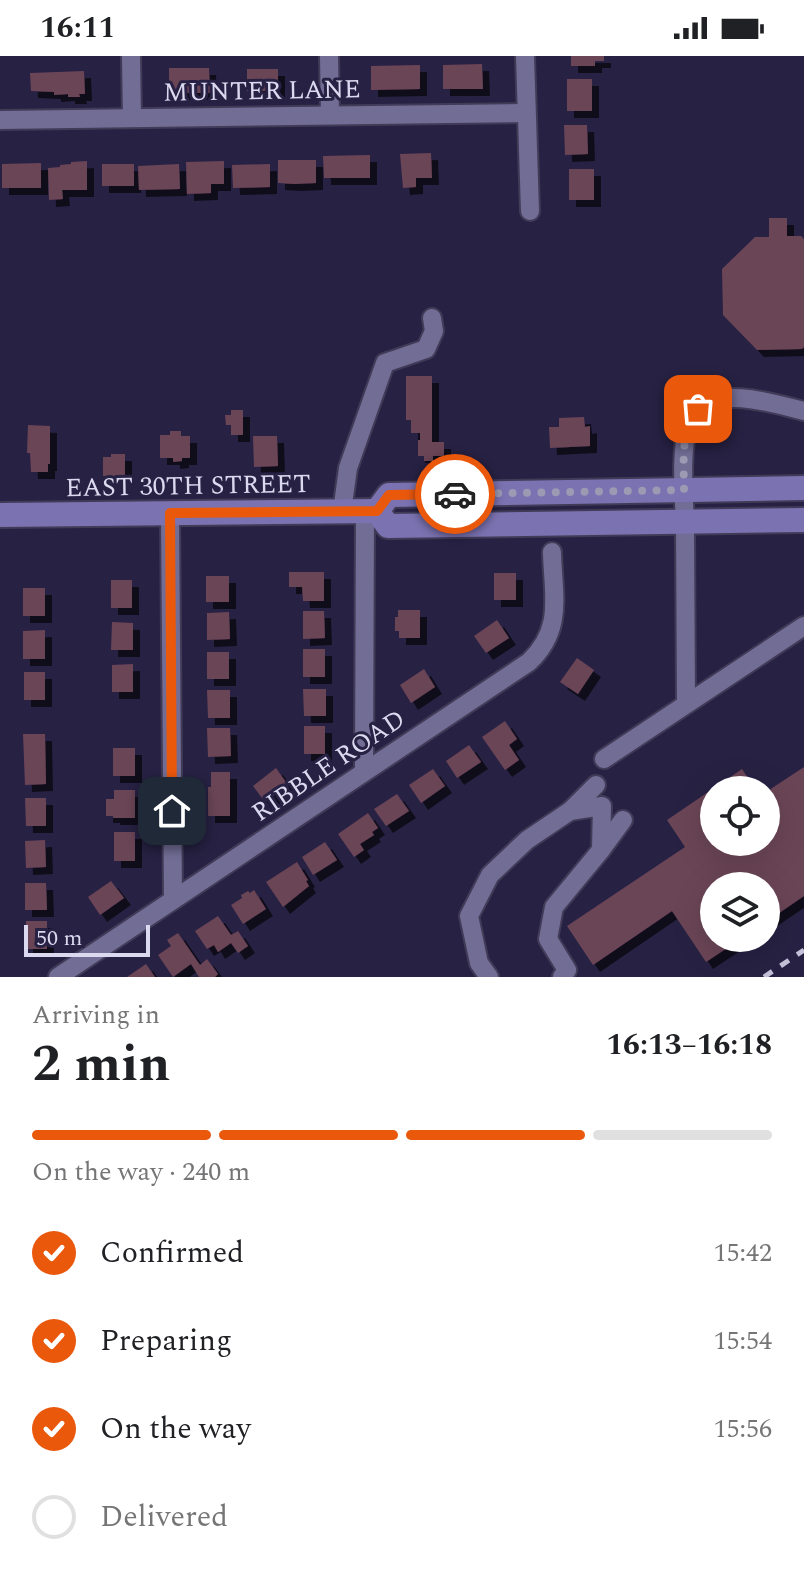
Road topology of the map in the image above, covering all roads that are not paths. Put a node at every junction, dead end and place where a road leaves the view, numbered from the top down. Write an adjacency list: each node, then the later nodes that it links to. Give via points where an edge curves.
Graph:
1 (131, 56): 6 (street)
2 (329, 56): 5 (street)
3 (525, 56): 4 (street)
4 (526, 113): 5 (street, MUNTER LANE); 8 (street)
5 (330, 115): 6 (street, MUNTER LANE)
6 (132, 118): 7 (street, MUNTER LANE)
7 (0, 120)
8 (530, 211)
9 (432, 318): 13 (street, via 434,331 426,349 385,363 348,468)
10 (804, 411): 12 (street, via 732,398 698,409 688,426)
11 (804, 488): 12 (main road, EAST 30TH STREET)
12 (684, 506): 13 (main road, EAST 30TH STREET, via 388,526); 16 (main road, EAST 30TH STREET); 19 (street)
13 (361, 511): 14 (main road, EAST 30TH STREET); 21 (street)
14 (170, 513): 15 (main road, EAST 30TH STREET); 26 (street)
15 (0, 515)
16 (804, 520)
17 (552, 552): 21 (street, RIBBLE ROAD, via 554,620 542,648 529,662)
18 (804, 626): 19 (street)
19 (686, 704): 20 (street)
20 (604, 759)
21 (364, 772): 26 (street, RIBBLE ROAD)
22 (596, 785): 23 (street)
23 (570, 811): 25 (street, via 602,806); 28 (street, via 527,840 490,875 469,916 479,963)
24 (623, 820): 25 (street)
25 (601, 850): 29 (street, via 554,907 548,939 567,970)
26 (173, 900): 27 (street, RIBBLE ROAD)
27 (58, 977)
28 (489, 977)
29 (562, 977)

